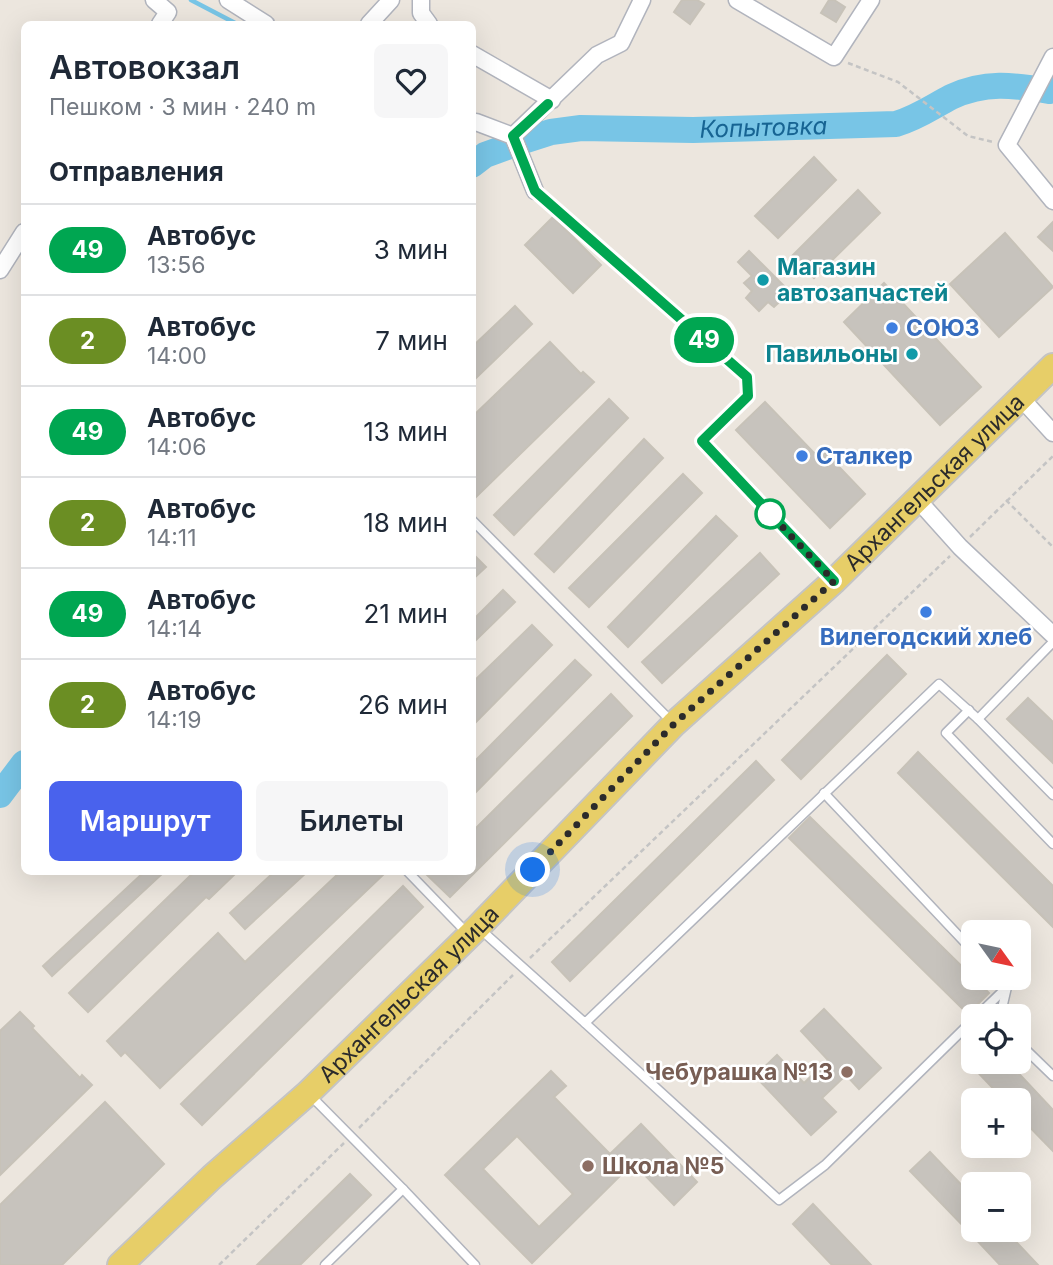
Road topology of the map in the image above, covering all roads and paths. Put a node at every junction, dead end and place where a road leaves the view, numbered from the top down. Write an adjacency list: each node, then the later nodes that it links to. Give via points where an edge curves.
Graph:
1 (154, 0): 8 (street)
2 (229, 0): 9 (street)
3 (391, 0): 10 (street)
4 (421, 0): 11 (street)
5 (642, 0): 15 (street, via 621,44 597,55)
6 (737, 0): 13 (street)
7 (871, 0): 13 (street)
8 (164, 18)
9 (261, 21)
10 (372, 21)
11 (427, 21)
12 (476, 56): 15 (street)
13 (834, 57): 18 (path, via 898,82 968,136)
14 (1052, 58): 18 (street)
15 (550, 102): 17 (street)
16 (476, 121): 17 (street)
17 (513, 136): 19 (street)
18 (1007, 145): 20 (street)
19 (535, 191): 32 (lane, via 747,377 748,396 702,441)
20 (1053, 201)
21 (21, 237): 22 (street)
22 (0, 270)
23 (1053, 366): 24 (main road, Архангельская улица)
24 (1021, 398): 25 (street); 27 (main road, Архангельская улица)
25 (1053, 433)
26 (1053, 456): 28 (path)
27 (917, 499): 30 (street); 32 (main road, Архангельская улица)
28 (1006, 500): 30 (path); 31 (path)
29 (476, 524): 37 (lane)
30 (960, 547): 33 (street); 44 (path)
31 (1053, 547)
32 (834, 581): 37 (main road, Архангельская улица)
33 (1053, 635)
34 (1053, 642): 36 (lane)
35 (969, 709): 36 (lane); 38 (lane, via 939,684); 40 (lane, via 946,733)
36 (978, 719): 39 (lane)
37 (674, 724): 42 (main road, Архангельская улица)
38 (824, 793): 43 (lane); 47 (lane)
39 (1053, 795)
40 (1053, 844)
41 (411, 875): 42 (lane)
42 (473, 931): 44 (lane); 51 (main road, Архангельская улица)
43 (961, 938)
44 (521, 966): 47 (lane); 52 (path)
45 (1004, 990): 46 (lane)
46 (989, 1004)
47 (585, 1023): 48 (lane, via 779,1200 825,1165)
48 (961, 1032)
49 (1031, 1055): 50 (lane)
50 (1053, 1076)
51 (308, 1093): 52 (lane); 54 (main road, Архангельская улица)
52 (351, 1136): 53 (lane); 55 (path)
53 (403, 1189): 56 (lane); 57 (lane)
54 (120, 1265)
55 (219, 1265)
56 (325, 1265)
57 (475, 1265)

